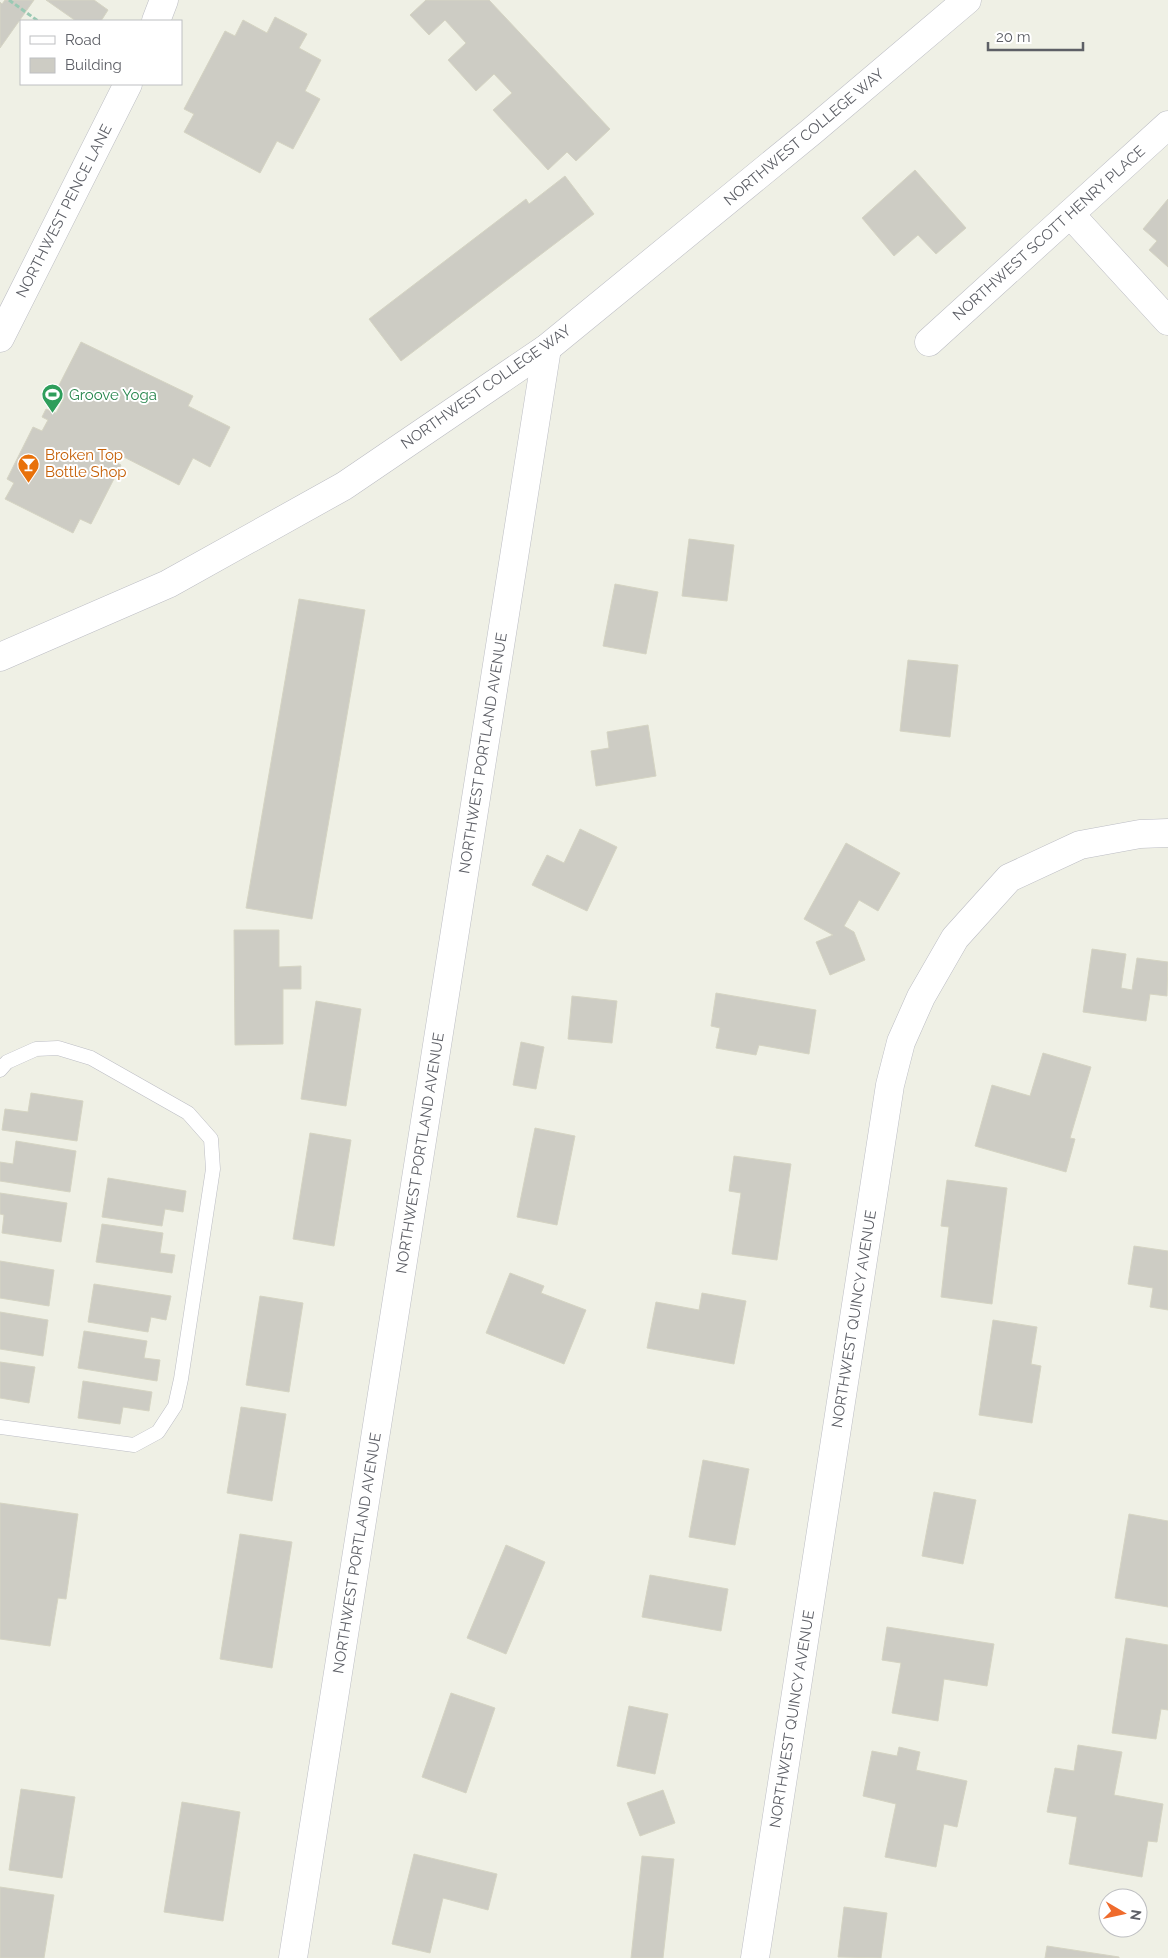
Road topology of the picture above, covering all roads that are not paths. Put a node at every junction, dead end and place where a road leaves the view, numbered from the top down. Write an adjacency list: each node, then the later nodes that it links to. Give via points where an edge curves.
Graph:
1 (164, 0): 3 (street)
2 (967, 0): 10 (street, NORTHWEST COLLEGE WAY, via 812,132)
3 (156, 20)
4 (127, 85): 8 (street, NORTHWEST PENCE LANE)
5 (1168, 125): 6 (street, NORTHWEST SCOTT HENRY PLACE)
6 (1070, 214): 7 (street); 9 (street, NORTHWEST SCOTT HENRY PLACE)
7 (1168, 321)
8 (0, 338)
9 (929, 342)
10 (547, 348): 11 (street, NORTHWEST COLLEGE WAY, via 344,486 168,584); 15 (street, NORTHWEST PORTLAND AVENUE)
11 (0, 657)
12 (1168, 833): 16 (street, NORTHWEST QUINCY AVENUE, via 1140,834 1080,845 1009,878 955,938 921,997 901,1042 887,1105)
13 (0, 1070): 14 (lane, via 7,1062 36,1049 58,1048 91,1058 188,1113 211,1139 213,1169 181,1379 175,1406 158,1432 134,1445)
14 (0, 1428)
15 (293, 1958)
16 (755, 1958)

